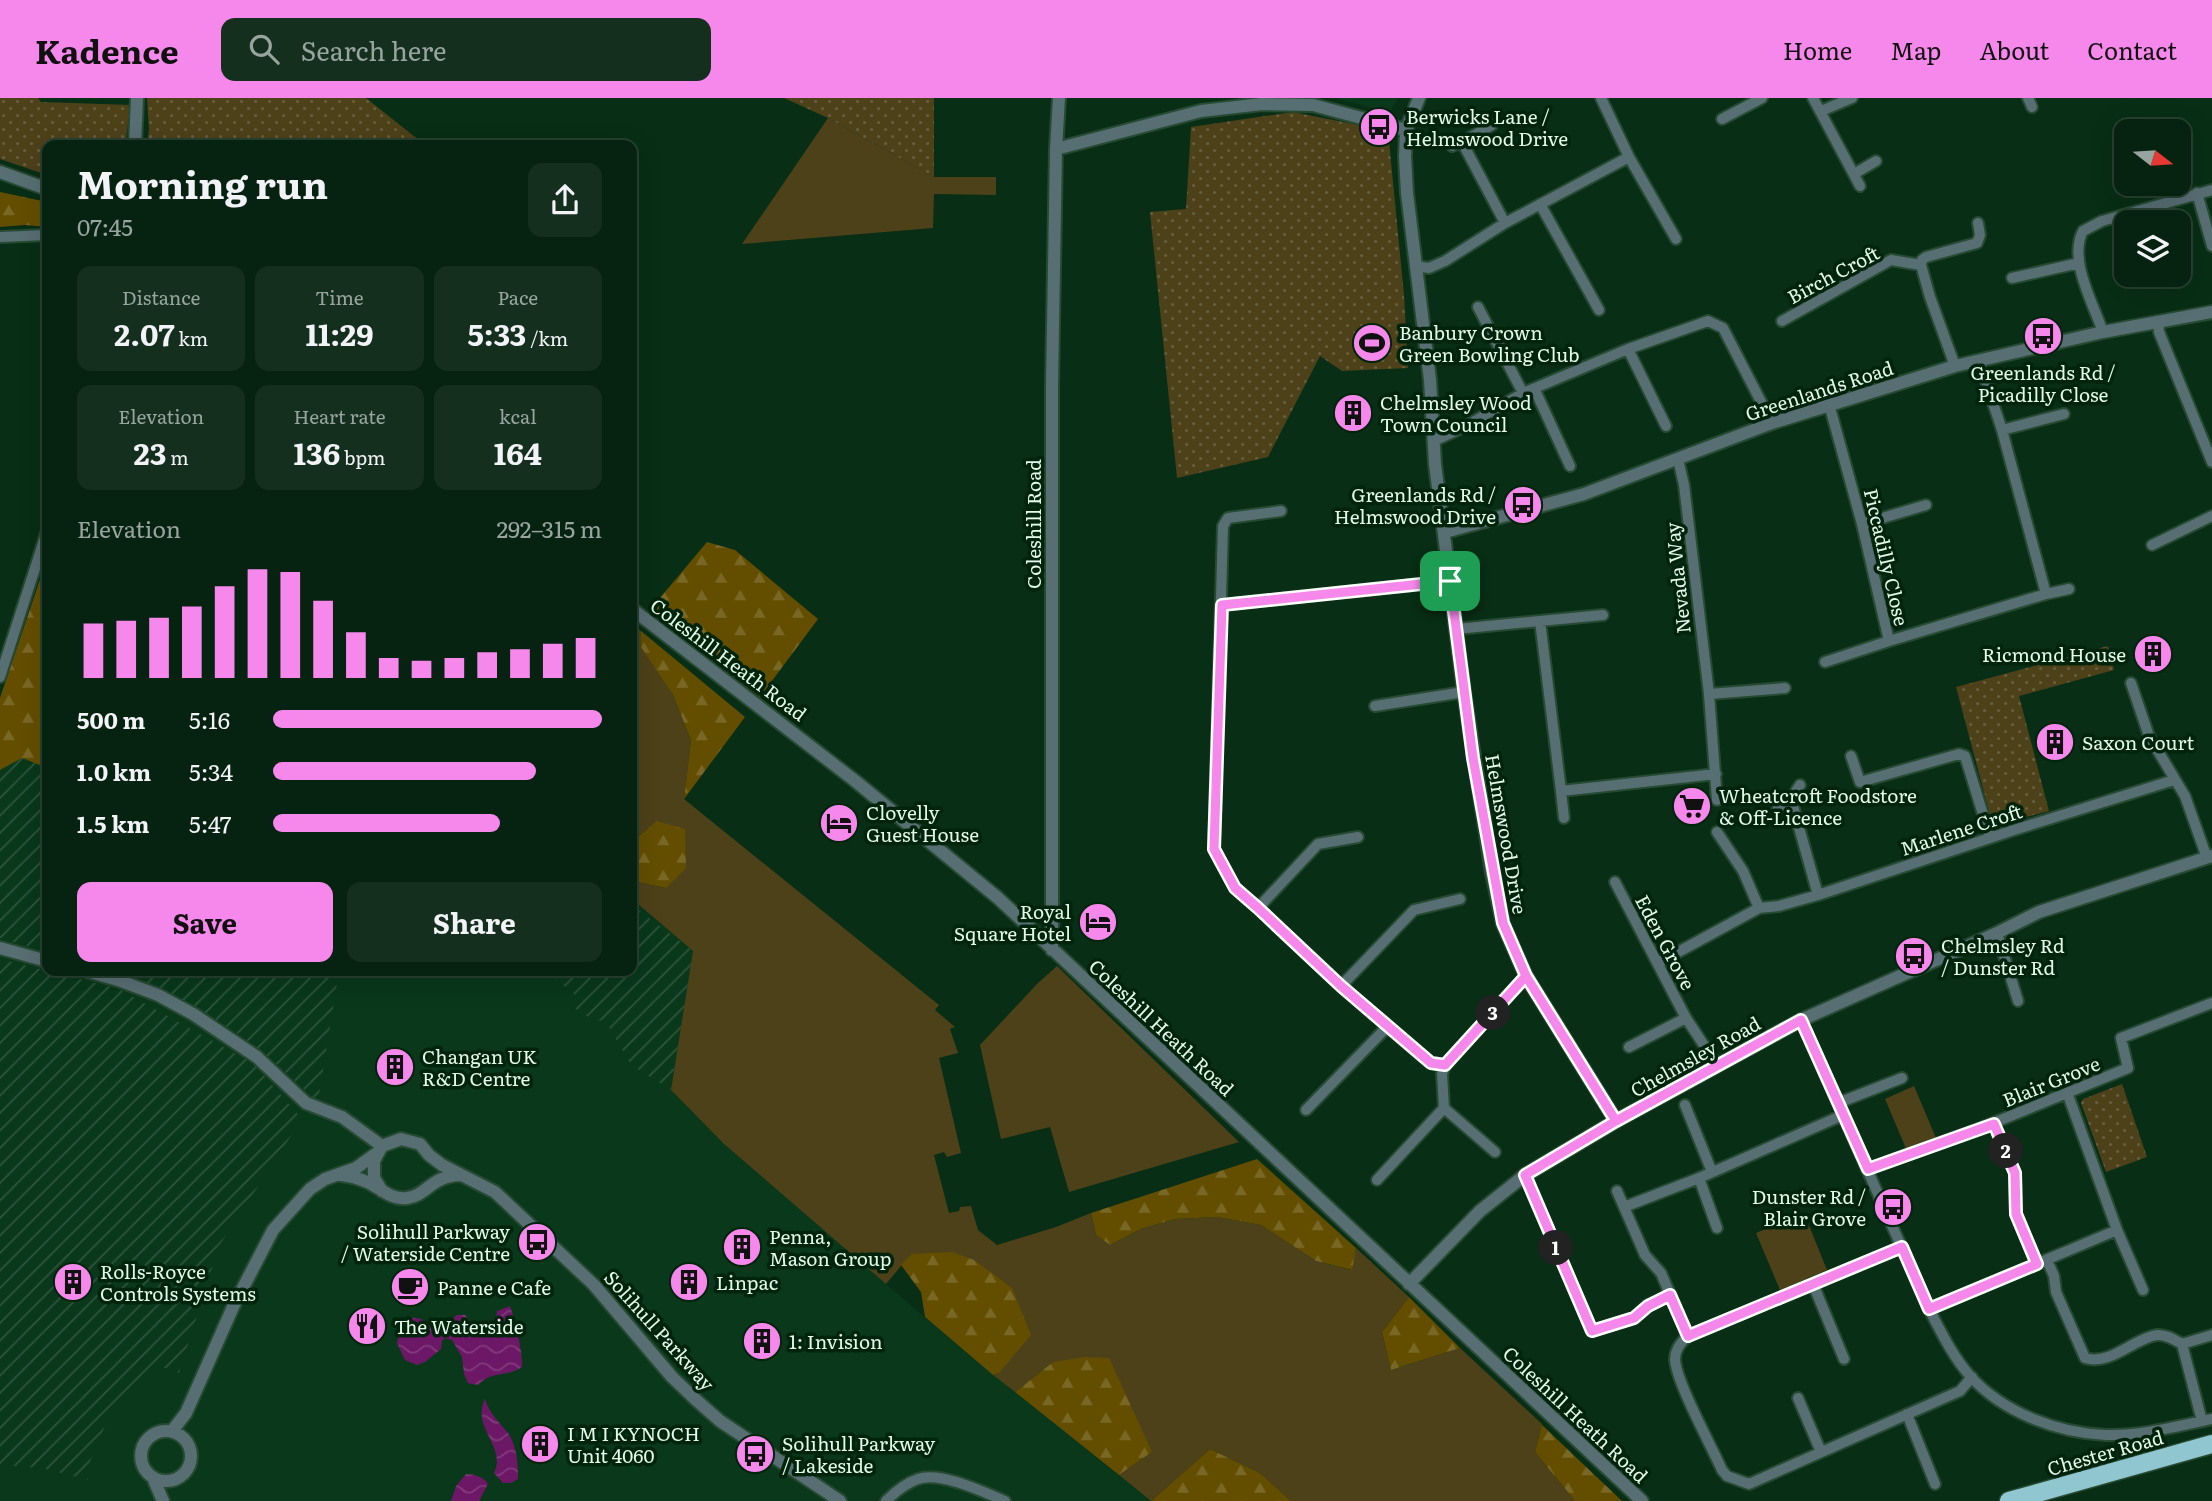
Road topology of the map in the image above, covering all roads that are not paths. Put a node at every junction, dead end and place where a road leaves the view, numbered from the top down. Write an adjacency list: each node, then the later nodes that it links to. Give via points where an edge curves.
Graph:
1 (137, 98): 13 (street)
2 (1059, 98): 14 (street, Coleshill Road)
3 (1419, 98): 12 (street)
4 (1601, 98): 15 (street)
5 (1762, 98): 10 (street)
6 (1813, 98): 9 (street)
7 (1852, 98): 9 (street)
8 (1313, 102): 12 (street); 14 (street, via 1201,111)
9 (1821, 111): 18 (street)
10 (1722, 119)
11 (1492, 125): 24 (street, via 1457,144)
12 (1406, 130): 32 (street, Helmswood Drive)
13 (135, 140)
14 (1056, 149): 97 (street, Coleshill Road)
15 (1629, 157): 23 (street); 28 (street)
16 (1876, 161): 18 (street)
17 (0, 172): 20 (street)
18 (1854, 174): 19 (street)
19 (1860, 186)
20 (42, 187)
21 (2212, 190): 22 (street)
22 (2196, 193): 29 (street); 30 (street, via 2083,230 2077,247)
23 (1540, 204): 24 (street); 35 (street)
24 (1504, 223): 32 (street, via 1444,261 1429,268)
25 (1978, 223): 31 (street, via 1977,243 1926,257)
26 (42, 234): 27 (street)
27 (0, 237)
28 (1676, 239)
29 (2212, 246)
30 (2079, 263): 33 (street); 39 (street)
31 (1921, 265): 37 (street, Birch Croft, via 1891,260); 42 (street)
32 (1415, 266): 50 (street, Helmswood Drive)
33 (2012, 278)
34 (1478, 307): 44 (street)
35 (1599, 310)
36 (2212, 312): 38 (street, Greenlands Road)
37 (1782, 321)
38 (2158, 321): 39 (street, Greenlands Road); 51 (street)
39 (2103, 332): 41 (street, Greenlands Road)
40 (1628, 349): 43 (street); 47 (street, via 1708,321 1723,328); 48 (street)
41 (1979, 361): 42 (street, Greenlands Road); 49 (street)
42 (1955, 366): 45 (street, Greenlands Road)
43 (1535, 390): 44 (street); 53 (street)
44 (1522, 393): 50 (street)
45 (1829, 404): 47 (street, Greenlands Road); 57 (street, Piccadilly Close)
46 (2064, 414): 49 (street)
47 (1772, 424): 52 (street, Greenlands Road)
48 (1666, 426)
49 (2002, 430): 63 (street)
50 (1433, 441): 58 (street, Helmswood Drive)
51 (2211, 457)
52 (1678, 459): 58 (street, Greenlands Road, via 1584,494); 75 (street, Nevada Way)
53 (1570, 466)
54 (1926, 505): 57 (street)
55 (1281, 511): 64 (street, via 1228,517 1224,523)
56 (2212, 516): 59 (street)
57 (1862, 524): 69 (street, Piccadilly Close)
58 (1445, 532): 61 (street, Helmswood Drive)
59 (2152, 545)
60 (42, 547): 71 (street)
61 (1450, 581): 64 (street); 68 (street, Helmswood Drive)
62 (2069, 590): 63 (street, Piccadilly Close)
63 (2046, 594): 69 (street, Piccadilly Close)
64 (1222, 605): 93 (street, via 1214,849 1235,888)
65 (637, 613): 97 (street, Coleshill Heath Road, via 941,849)
66 (1602, 615): 67 (street)
67 (1541, 621): 68 (street); 81 (street)
68 (1456, 629): 74 (street, Helmswood Drive)
69 (1888, 641): 70 (street)
70 (1825, 662)
71 (0, 677)
72 (2130, 683): 79 (street, via 2148,736)
73 (1785, 688): 75 (street)
74 (1464, 692): 76 (street); 101 (street, Helmswood Drive, via 1503,923)
75 (1709, 694): 78 (street, Nevada Way)
76 (1375, 706)
77 (1852, 756): 88 (street, via 1862,787 1959,754 1965,756)
78 (1716, 774): 81 (street); 83 (street, Nevada Way)
79 (2174, 780): 88 (street, Marlene Croft); 89 (street)
80 (1800, 785): 82 (street)
81 (1561, 791): 85 (street)
82 (1791, 799): 84 (street); 91 (street)
83 (1717, 800)
84 (1778, 807)
85 (1564, 818)
86 (1717, 832): 94 (street)
87 (1358, 837): 93 (street, via 1318,844)
88 (1990, 837): 91 (street, Marlene Croft)
89 (2209, 857): 95 (street, Chelmsley Road, via 2069,901)
90 (1615, 883): 99 (street, Eden Grove)
91 (1818, 895): 94 (street, Marlene Croft)
92 (1460, 899): 102 (street, via 1414,910)
93 (1258, 908): 102 (street)
94 (1759, 908): 99 (street, Marlene Croft)
95 (1997, 933): 103 (street); 106 (street, Chelmsley Road)
96 (0, 948): 98 (street)
97 (1052, 950): 138 (street, Coleshill Heath Road)
98 (42, 960)
99 (1658, 963): 105 (street, Eden Grove)
100 (104, 976): 120 (street, via 158,995 192,1014 257,1057 306,1103 342,1117)
101 (1526, 976): 109 (street); 118 (street, Helmswood Drive)
102 (1341, 986): 107 (street)
103 (2018, 1001)
104 (2212, 1003): 112 (street, Blair Grove, via 2121,1038 2128,1068)
105 (1686, 1018): 108 (street, Eden Grove); 110 (street, Eden Grove)
106 (1801, 1020): 110 (street, Chelmsley Road); 113 (street)
107 (1387, 1027): 109 (street, via 1431,1063); 116 (street)
108 (1629, 1047)
109 (1445, 1065): 115 (street)
110 (1717, 1065): 118 (street, Chelmsley Road)
111 (1902, 1079): 113 (street)
112 (2068, 1094): 119 (street, Blair Grove); 135 (street)
113 (1838, 1103): 117 (street)
114 (1685, 1105): 124 (street)
115 (1444, 1108): 121 (street); 129 (street)
116 (1306, 1110)
117 (1843, 1115): 123 (street); 124 (street)
118 (1616, 1121): 127 (street, Chelmsley Road)
119 (1994, 1124): 123 (street, Blair Grove); 137 (street, via 2015,1173 2016,1214)
120 (380, 1149): 122 (street, via 392,1141 411,1140); 125 (street, via 356,1168); 131 (street, via 372,1169)
121 (1494, 1152)
122 (429, 1156): 126 (street, Solihull Parkway); 130 (street, via 432,1170)
123 (1868, 1169): 136 (street)
124 (1712, 1172): 128 (street)
125 (339, 1174): 131 (street, via 370,1182); 151 (street, via 310,1188 273,1230 233,1307)
126 (461, 1175): 130 (street, via 446,1175); 159 (street, Solihull Parkway, via 495,1192 525,1218 594,1285 672,1377 712,1413)
127 (1525, 1175): 138 (street, Chelmsley Road, via 1480,1211); 141 (street, via 1592,1331 1634,1318)
128 (1699, 1178): 133 (street); 134 (street)
129 (1377, 1180)
130 (423, 1190): 131 (street, via 400,1198)
131 (382, 1191)
132 (1617, 1191): 133 (street)
133 (1623, 1207): 141 (street)
134 (1717, 1228)
135 (2117, 1230): 137 (street); 140 (street)
136 (1902, 1247): 139 (street); 142 (street)
137 (2042, 1262): 142 (street); 145 (street, via 2054,1276 2056,1292 2085,1358 2098,1360 2157,1335)
138 (1409, 1284): 162 (street, Coleshill Heath Road)
139 (1813, 1284): 144 (street); 146 (street)
140 (2143, 1290)
141 (1670, 1295): 144 (street)
142 (1929, 1309): 147 (street)
143 (2212, 1335): 145 (street)
144 (1688, 1336): 153 (street, via 1677,1348 1679,1376 1727,1476 1749,1484)
145 (2182, 1344): 150 (street)
146 (1844, 1359)
147 (1972, 1377): 149 (street, via 1960,1391); 150 (street, via 2028,1417 2075,1431 2142,1433)
148 (1798, 1398): 153 (street)
149 (1907, 1414): 153 (street); 157 (street)
150 (2207, 1420)
151 (178, 1434): 155 (street, via 158,1431 142,1449 143,1466); 156 (street, via 190,1447 191,1461 186,1472)
152 (2212, 1444): 163 (highway, Chester Road)
153 (1821, 1452)
154 (2212, 1454): 164 (highway, Chester Road)
155 (153, 1478): 156 (street); 158 (street)
156 (175, 1479): 158 (street)
157 (1935, 1484)
158 (165, 1501)
159 (840, 1501)
160 (886, 1501): 161 (street, via 927,1477)
161 (1005, 1501)
162 (1642, 1501)
163 (2009, 1501)
164 (2042, 1501)

